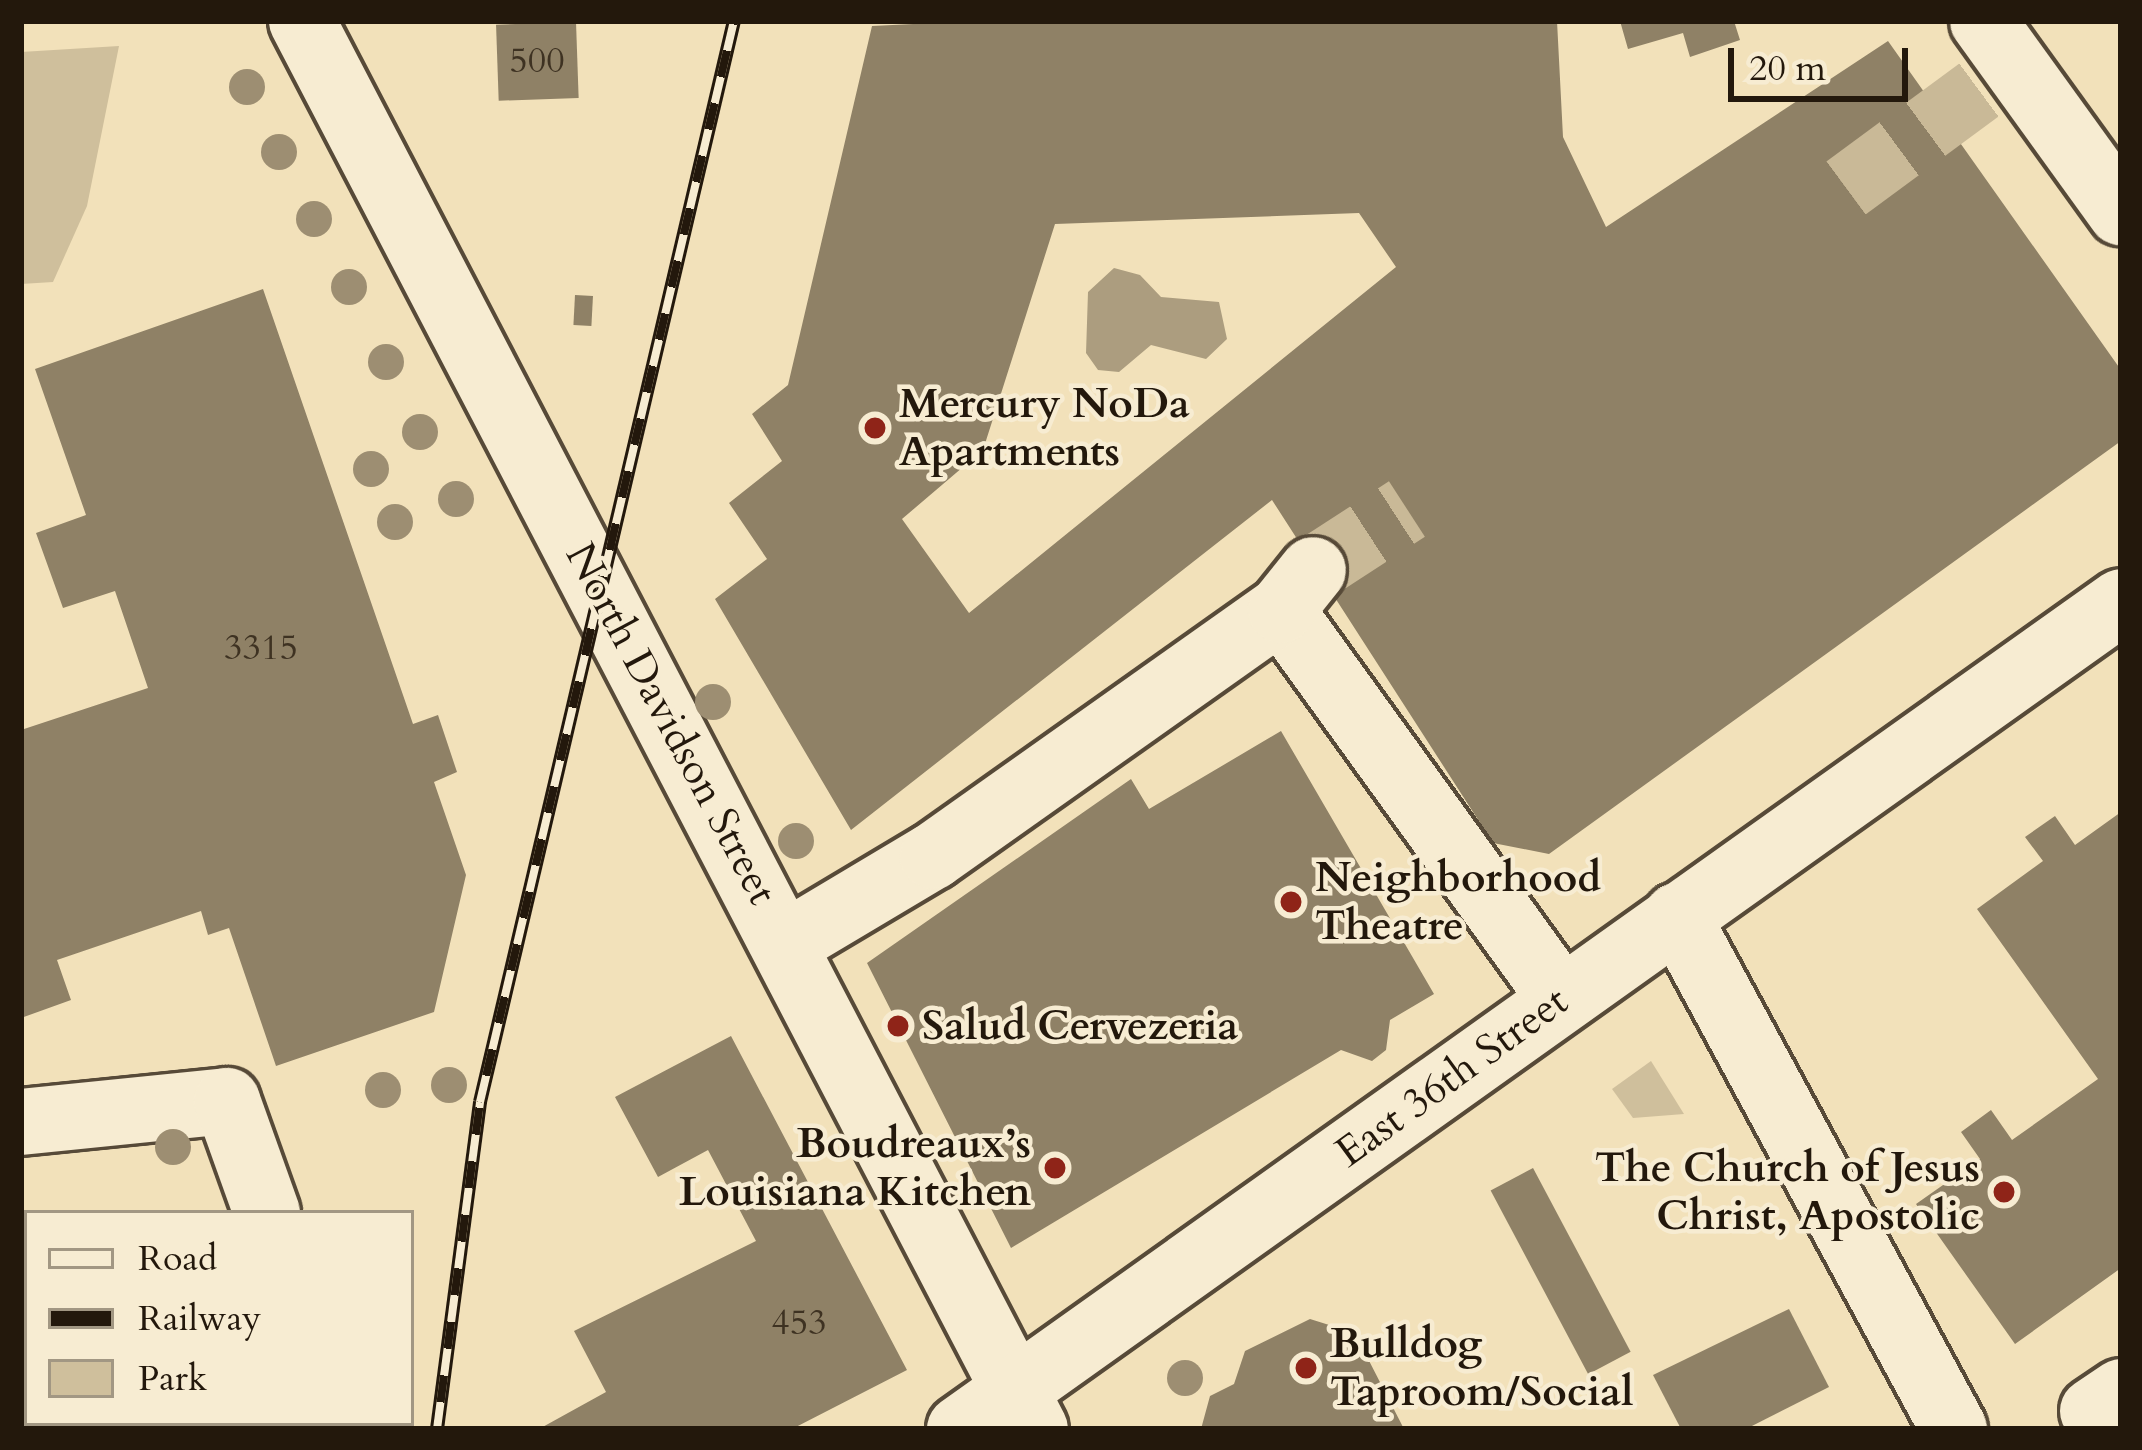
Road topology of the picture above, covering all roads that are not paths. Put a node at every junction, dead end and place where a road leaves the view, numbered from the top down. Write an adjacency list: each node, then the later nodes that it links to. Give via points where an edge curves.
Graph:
1 (302, 21): 6 (street, North Davidson Street)
2 (1983, 21): 3 (street)
3 (2121, 212)
4 (2121, 602): 5 (street, East 36th Street)
5 (1677, 916): 7 (street, East 36th Street); 12 (street)
6 (787, 944): 7 (street, via 933,856 1297,590); 10 (street, North Davidson Street)
7 (1561, 998): 10 (street, East 36th Street)
8 (21, 1122): 9 (street, via 226,1101)
9 (266, 1210)
10 (1026, 1410): 11 (street, East 36th Street)
11 (960, 1429)
12 (1954, 1429)

